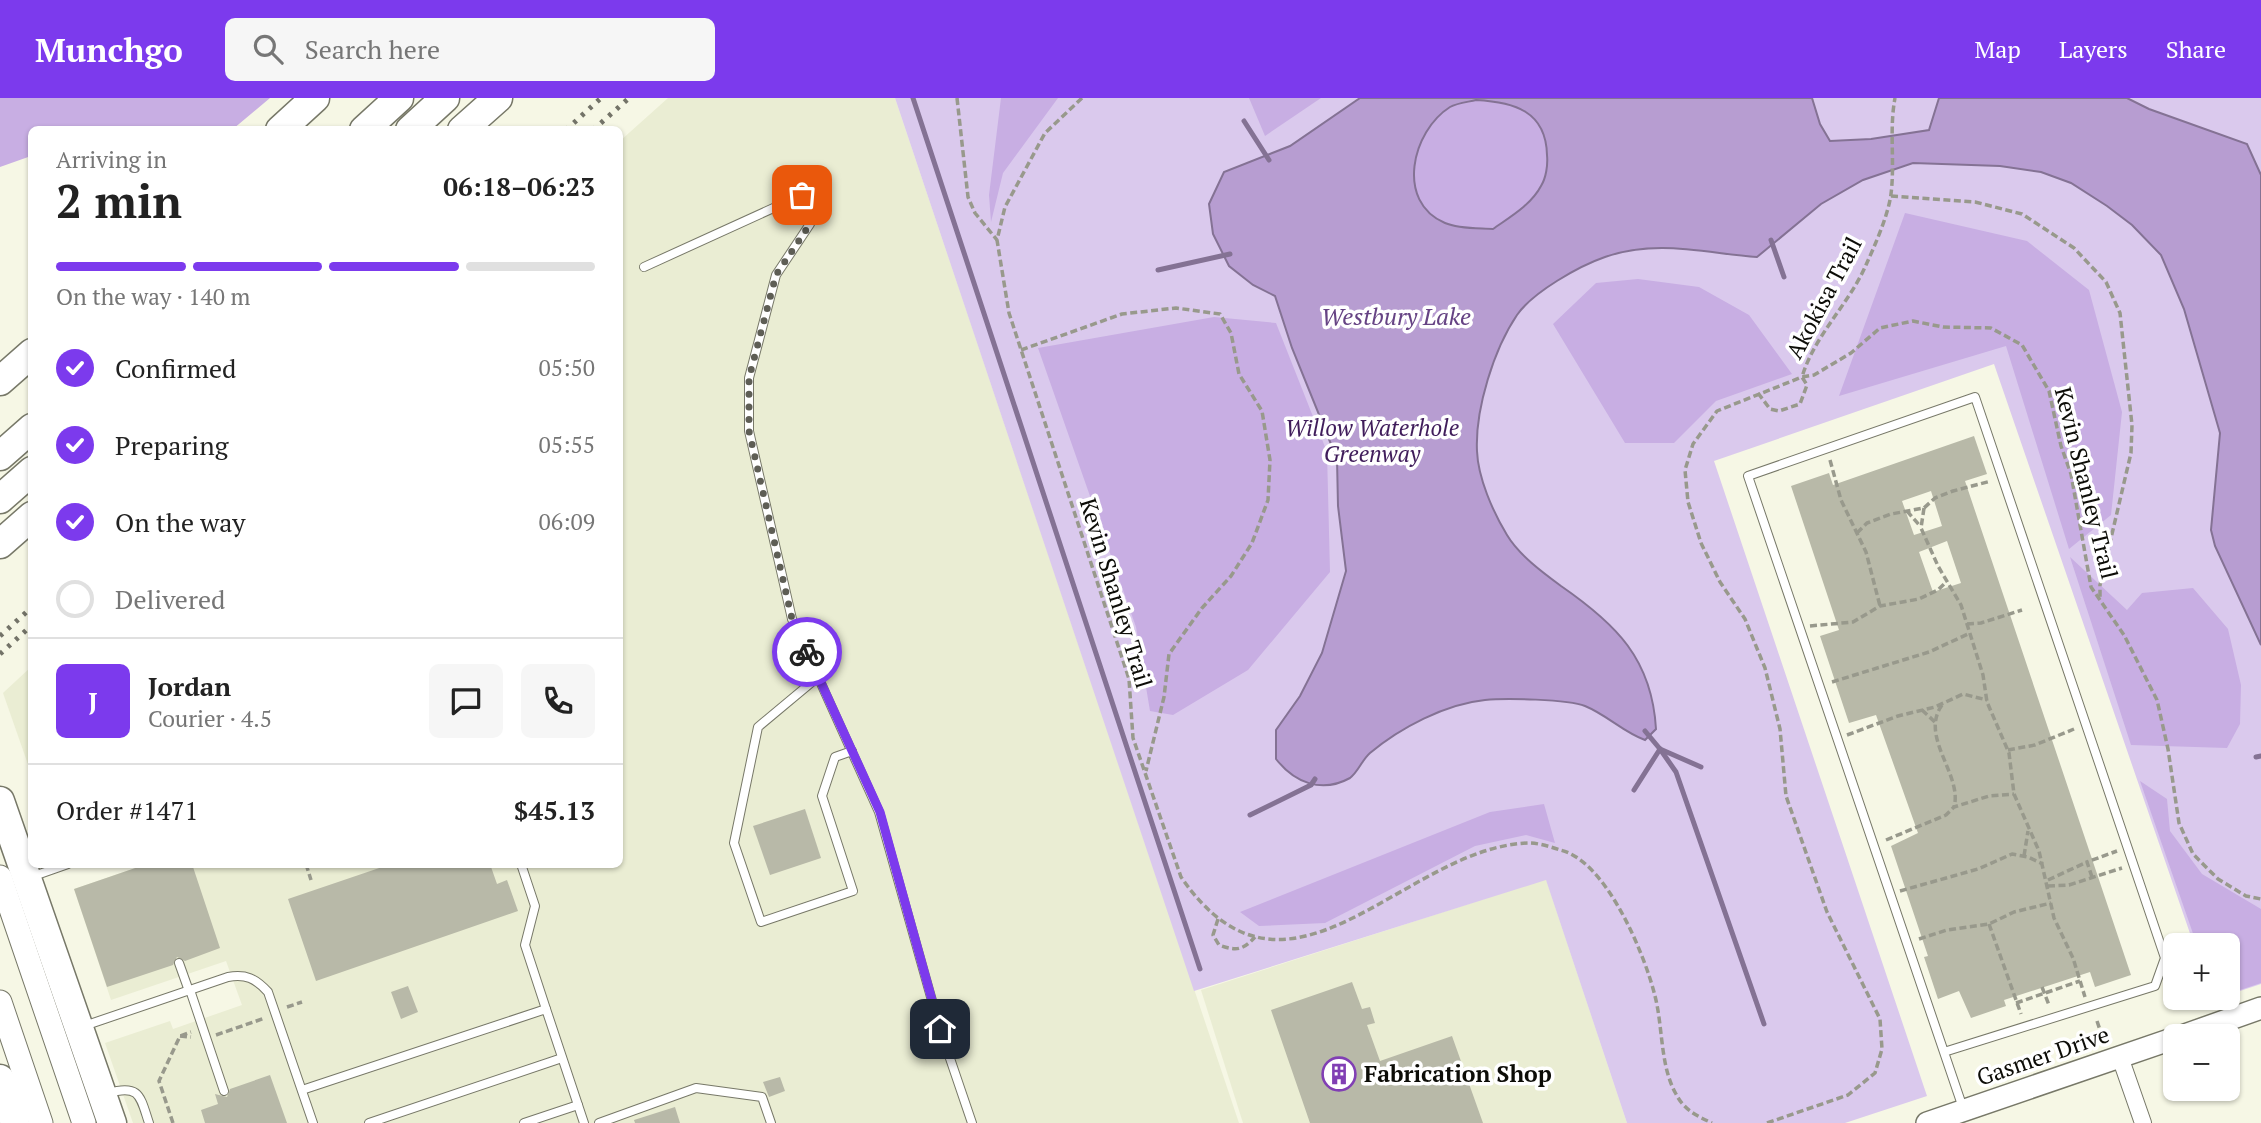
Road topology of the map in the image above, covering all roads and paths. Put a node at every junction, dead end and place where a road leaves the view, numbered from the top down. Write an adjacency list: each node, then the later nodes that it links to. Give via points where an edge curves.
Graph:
1 (315, 98): 8 (highway)
2 (399, 98): 9 (highway)
3 (445, 98): 10 (highway)
4 (498, 98): 11 (highway)
5 (957, 98): 13 (path, via 968,197)
6 (1082, 98): 13 (path, Kevin Shanley Trail, via 1045,132 1005,207)
7 (1895, 98): 12 (path, Akokisa Trail)
8 (284, 126)
9 (368, 126)
10 (414, 126)
11 (466, 126)
12 (1891, 196): 17 (path, Akokisa Trail, via 1866,266 1807,361); 35 (path, via 1975,202 2022,214 2074,248 2106,282 2120,313 2132,425 2131,453)
13 (997, 240): 15 (path, Kevin Shanley Trail, via 1009,313)
14 (644, 267): 41 (lane, via 802,195 810,224 776,275 749,378 749,431 792,619)
15 (1021, 350): 51 (path, Kevin Shanley Trail, via 1129,679 1133,738); 51 (path, via 1122,314 1176,308 1220,314 1231,333 1239,374 1262,411 1270,460 1268,500 1252,543 1231,576 1169,654)
16 (28, 356): 18 (highway)
17 (1802, 377): 19 (path, Kevin Shanley Trail); 19 (path, Akokisa Trail, via 1807,385 1800,404 1770,409); 35 (path, Kevin Shanley Trail, via 1851,353 1880,328 1913,321 1991,328 2022,345 2049,391 2071,474 2091,587)
18 (0, 381)
19 (1758, 393): 120 (path, Kevin Shanley Trail, via 1717,411 1693,444 1685,470 1688,502 1701,543 1745,619 1765,668 1780,729 1786,796 1827,912 1880,1019 1882,1049 1875,1073 1848,1095)
20 (28, 432): 22 (highway)
21 (1826, 448): 24 (lane, via 1975,397); 32 (path); 39 (lane, via 1748,476)
22 (0, 456)
23 (28, 474): 25 (highway)
24 (2003, 477): 26 (path, via 1935,498); 47 (lane)
25 (0, 499)
26 (1924, 508): 27 (path); 31 (path)
27 (1907, 511): 31 (path); 32 (path, via 1867,523)
28 (28, 515): 30 (highway)
29 (28, 517): 33 (highway)
30 (0, 518)
31 (1921, 528): 34 (path)
32 (1857, 533): 36 (path)
33 (0, 544)
34 (1947, 582): 36 (path, via 1919,598); 38 (path)
35 (2100, 600): 70 (path, Kevin Shanley Trail, via 2124,635 2157,700 2179,823 2193,854 2218,879 2246,896)
36 (1881, 606): 39 (path, via 1853,622)
37 (2022, 610): 38 (path)
38 (1967, 624): 40 (path)
39 (1798, 629): 42 (lane)
40 (1968, 634): 42 (path, via 1929,652); 43 (path)
41 (818, 677): 50 (lane); 50 (lane, via 758,727 734,843 761,922 853,891 822,796 835,758)
42 (1818, 688): 48 (lane)
43 (1987, 700): 44 (path, via 1963,694); 49 (path)
44 (1943, 703): 45 (path); 46 (path)
45 (1921, 710): 46 (path); 48 (path)
46 (1936, 723): 54 (path, via 1958,795)
47 (2085, 725): 49 (path, via 2035,745); 57 (lane)
48 (1836, 739): 56 (lane)
49 (2008, 750): 52 (path)
50 (852, 751): 118 (lane, via 880,812 940,1029)
51 (1146, 773): 72 (path, Kevin Shanley Trail, via 1181,877)
52 (2014, 794): 54 (path); 55 (path)
53 (0, 801): 66 (highway)
54 (1954, 807): 56 (path, via 1946,815)
55 (2029, 829): 58 (path); 60 (path)
56 (1874, 844): 69 (lane)
57 (2129, 847): 59 (path); 61 (lane)
58 (2024, 856): 60 (path); 69 (path, via 2012,854 1978,870)
59 (2087, 862): 65 (path); 68 (path)
60 (2043, 864): 68 (path)
61 (2134, 864): 65 (path); 97 (lane, via 2165,958 2155,986)
62 (52, 868): 66 (lane)
63 (307, 868): 67 (path)
64 (522, 868): 87 (lane, via 535,906 525,945)
65 (2092, 877): 68 (path, via 2069,886)
66 (13, 878): 92 (highway); 108 (main road)
67 (311, 880)
68 (2048, 883): 71 (path)
69 (1891, 894): 75 (lane)
70 (2261, 899)
71 (2051, 904): 73 (path, via 2014,912); 77 (path)
72 (1218, 919): 74 (path, Kevin Shanley Trail); 74 (path, via 1213,935 1219,945 1234,951 1245,948)
73 (1989, 924): 75 (path); 84 (path)
74 (1255, 937): 119 (path, Kevin Shanley Trail, via 1300,940 1331,930 1391,895 1497,848 1531,843 1565,850 1596,873 1638,947 1656,998 1674,1093 1693,1114)
75 (1906, 942): 97 (lane)
76 (179, 963): 79 (lane)
77 (2080, 981): 80 (path); 81 (path)
78 (2042, 987): 80 (path)
79 (190, 991): 86 (lane, via 243,975 256,980); 92 (lane); 93 (lane)
80 (2045, 993): 84 (path); 88 (path)
81 (2085, 998)
82 (0, 1002): 107 (main road)
83 (302, 1002): 86 (path)
84 (2016, 1003): 89 (path)
85 (2261, 1008): 91 (street)
86 (279, 1009): 95 (path); 101 (lane)
87 (545, 1009): 99 (lane); 101 (lane)
88 (2050, 1010)
89 (2022, 1019)
90 (2097, 1021): 98 (path)
91 (2216, 1024)
92 (79, 1028): 103 (highway)
93 (203, 1028): 94 (path); 95 (lane)
94 (180, 1035): 95 (path); 111 (path, via 159,1081)
95 (207, 1038): 102 (lane)
96 (2163, 1041): 98 (street, Gasmer Drive)
97 (1944, 1052): 105 (lane)
98 (2113, 1053): 105 (street, Gasmer Drive); 122 (street)
99 (562, 1058): 104 (lane); 113 (lane)
100 (0, 1079): 106 (highway)
101 (302, 1090): 112 (lane)
102 (224, 1091)
103 (102, 1095): 109 (highway); 110 (lane, via 127,1088 134,1091)
104 (578, 1105): 114 (lane); 115 (lane)
105 (1963, 1110): 121 (street, Gasmer Drive)
106 (15, 1123)
107 (41, 1123)
108 (84, 1123)
109 (112, 1123)
110 (149, 1123)
111 (173, 1123)
112 (313, 1123)
113 (369, 1123)
114 (524, 1123)
115 (584, 1123)
116 (598, 1123): 117 (lane, via 696,1088 762,1097)
117 (772, 1123)
118 (972, 1123)
119 (1712, 1123)
120 (1767, 1123)
121 (1927, 1123)
122 (2143, 1123)

